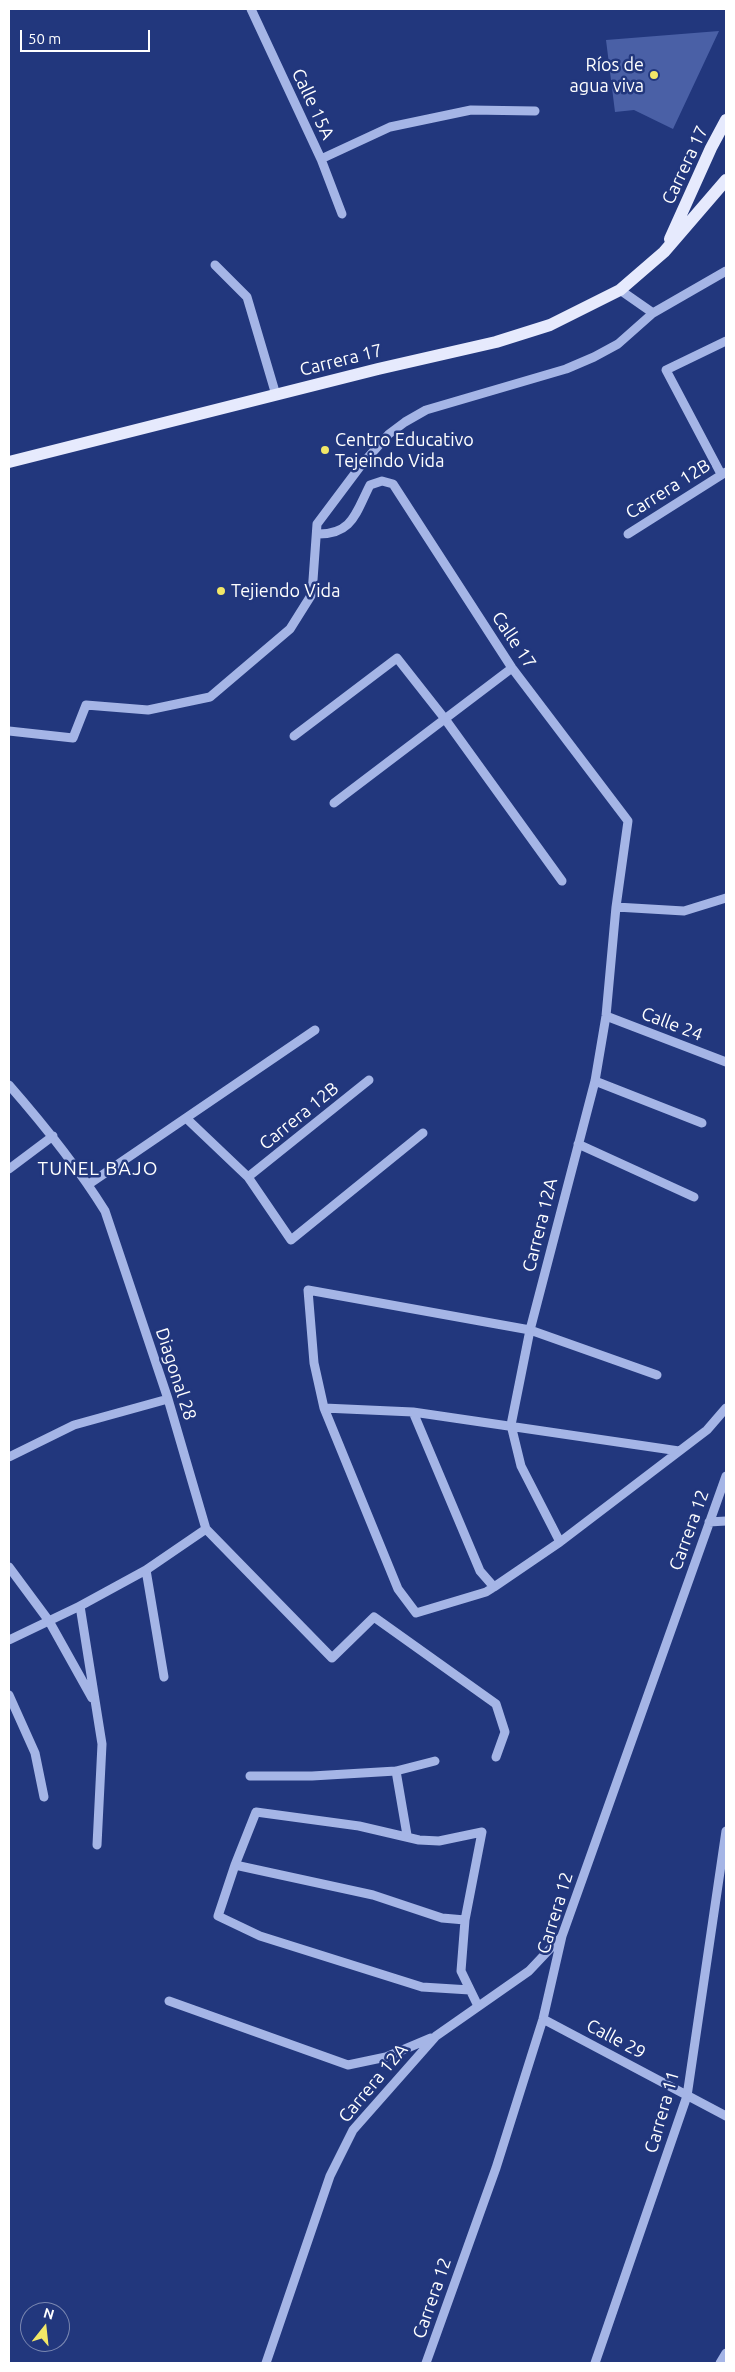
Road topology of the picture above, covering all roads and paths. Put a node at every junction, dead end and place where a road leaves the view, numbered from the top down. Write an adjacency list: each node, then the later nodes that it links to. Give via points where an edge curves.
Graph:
1 (251, 9): 4 (street, Calle 15A)
2 (535, 111): 4 (street, via 471,110 390,127)
3 (726, 120): 7 (main road, Carrera 17)
4 (321, 159): 6 (street, Calle 15A)
5 (726, 180): 7 (main road, Carrera 17)
6 (342, 214)
7 (664, 252): 10 (main road, Carrera 17)
8 (215, 265): 13 (street, via 247,297)
9 (726, 271): 11 (street)
10 (620, 290): 11 (street); 13 (main road, Carrera 17, via 550,325 496,342)
11 (653, 313): 16 (street, via 618,344 594,357 566,369 426,410 405,422 389,434 362,464 316,524)
12 (726, 341): 15 (street, via 666,370)
13 (276, 395): 14 (main road, Carrera 17)
14 (9, 462)
15 (723, 473): 17 (street, Carrera 12B)
16 (317, 534): 18 (street, Calle 17, via 332,534 350,526 370,485 382,481 392,484); 20 (street, via 312,594 290,630 210,696 148,710 86,705 73,738)
17 (628, 534)
18 (512, 668): 19 (street); 25 (street, Calle 17, via 628,821)
19 (444, 719): 21 (street, via 397,658); 22 (street); 23 (street)
20 (9, 731)
21 (294, 736)
22 (334, 803)
23 (562, 881)
24 (726, 898): 25 (street, via 684,911)
25 (616, 907): 26 (street, Carrera 12A)
26 (606, 1016): 28 (street, Calle 24); 30 (street, Carrera 12A)
27 (315, 1030): 32 (street)
28 (726, 1062)
29 (370, 1080): 38 (street, Carrera 12B)
30 (595, 1081): 33 (street); 36 (street, Carrera 12A)
31 (9, 1085): 35 (street, Diagonal 28)
32 (186, 1118): 38 (street); 39 (street)
33 (702, 1122)
34 (423, 1133): 38 (street, via 291,1240)
35 (53, 1136): 37 (street); 39 (street, Diagonal 28)
36 (578, 1144): 40 (street); 41 (street, Carrera 12A)
37 (9, 1169)
38 (248, 1177)
39 (89, 1184): 43 (street, Diagonal 28, via 105,1211)
40 (694, 1197)
41 (530, 1330): 42 (street); 44 (street, via 308,1290 314,1363); 47 (street, Carrera 12A)
42 (657, 1375)
43 (168, 1400): 49 (street, via 74,1426); 53 (street, Diagonal 28)
44 (324, 1408): 46 (street); 57 (street, via 398,1589 416,1613)
45 (726, 1408): 48 (street, via 707,1430)
46 (413, 1412): 47 (street); 57 (street, via 480,1571)
47 (511, 1425): 48 (street); 54 (street, Carrera 12A, via 521,1466)
48 (678, 1451): 54 (street)
49 (9, 1457)
50 (726, 1476): 51 (street, Carrera 12)
51 (709, 1522): 52 (street); 74 (street, Carrera 12)
52 (725, 1522)
53 (206, 1529): 56 (street); 64 (street, Diagonal 28, via 332,1658 374,1617 496,1704 506,1732)
54 (560, 1542): 57 (street)
55 (9, 1567): 59 (street)
56 (146, 1570): 58 (street); 61 (street)
57 (494, 1587)
58 (80, 1606): 59 (street); 63 (street)
59 (49, 1621): 60 (street); 63 (street)
60 (9, 1640)
61 (164, 1677)
62 (9, 1695): 68 (street, via 35,1753)
63 (96, 1704): 71 (street, via 102,1744)
64 (496, 1757)
65 (435, 1761): 66 (street)
66 (396, 1771): 67 (street); 70 (street)
67 (250, 1776)
68 (44, 1797)
69 (726, 1831): 80 (street, Carrera 11)
70 (407, 1835): 72 (street, via 256,1812); 73 (street, via 418,1840 439,1842 482,1832)
71 (97, 1845)
72 (235, 1865): 73 (street, via 373,1895 442,1918); 75 (street, via 218,1916 260,1936 422,1987)
73 (465, 1920): 75 (street, via 461,1971)
74 (562, 1936): 77 (street, Carrera 12A, via 529,1971); 78 (street, Carrera 12)
75 (470, 1990): 77 (street)
76 (169, 2001): 79 (street, via 348,2065 386,2057)
77 (478, 2006): 79 (street, Carrera 12A)
78 (543, 2019): 80 (street, Calle 29); 84 (street, Carrera 12, via 496,2168)
79 (436, 2036): 83 (street, Carrera 12A, via 353,2130 330,2176)
80 (688, 2096): 81 (street, Calle 29); 85 (street, Carrera 11)
81 (726, 2116)
82 (726, 2353): 86 (street)
83 (266, 2363)
84 (426, 2363)
85 (596, 2363)
86 (720, 2363)

